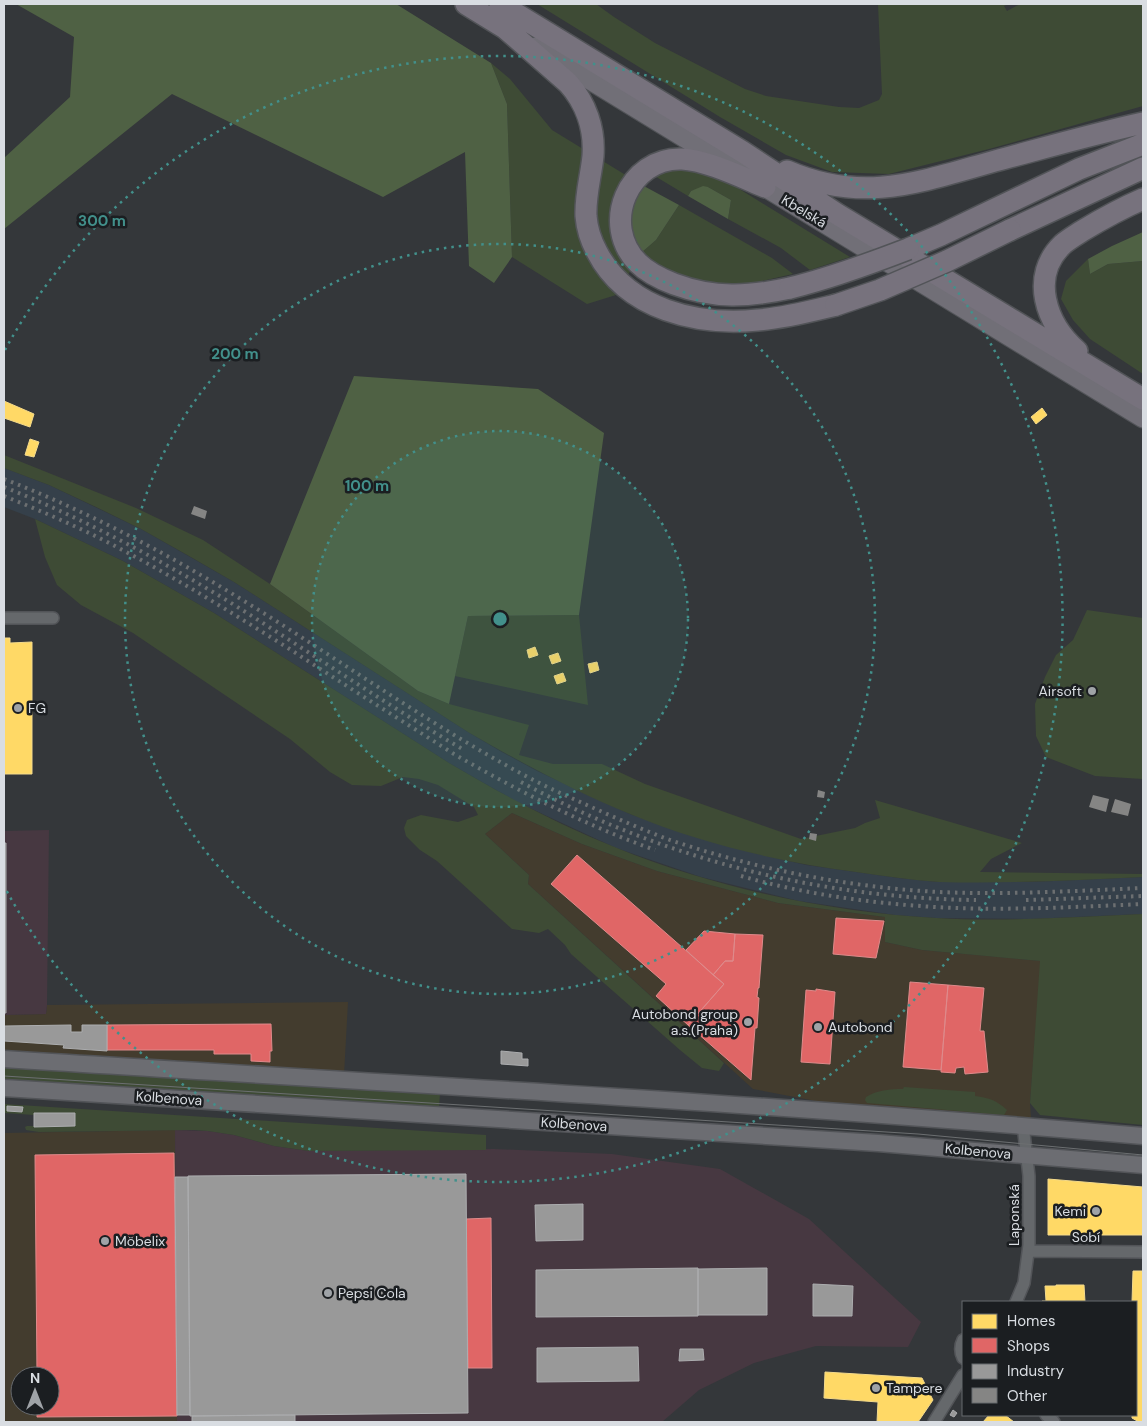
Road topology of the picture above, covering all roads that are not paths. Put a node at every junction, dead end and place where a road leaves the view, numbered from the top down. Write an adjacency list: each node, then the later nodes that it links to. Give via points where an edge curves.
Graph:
1 (466, 4): 3 (highway, Kbelská)
2 (500, 4): 6 (highway, Kbelská)
3 (505, 28): 7 (highway, bridge, via 568,83 583,103 593,138 586,217 592,243 601,260 616,280 636,296 680,314 708,319 758,320 836,305 947,261); 8 (main road, Kbelská)
4 (1143, 123): 6 (highway, via 929,179 879,188 850,188 818,182)
5 (1143, 144): 8 (highway, bridge, via 1079,169 941,235 858,268 826,279 757,294 714,295 656,276 638,263 622,237 620,218 627,192 636,178 656,164 674,159 696,161)
6 (743, 152): 10 (highway, Kbelská, via 837,214)
7 (1137, 171)
8 (765, 187): 12 (main road, Kbelská)
9 (1143, 199): 10 (highway, via 1068,240 1056,252 1045,276 1044,294 1053,322 1074,349)
10 (1118, 384): 11 (highway, Kbelská)
11 (1143, 399)
12 (1143, 418)
13 (4, 618): 14 (street)
14 (53, 618)
15 (4, 1059): 17 (main road, Kolbenova)
16 (4, 1088): 19 (main road, Kolbenova)
17 (1023, 1126): 18 (main road, Kolbenova); 19 (street, Laponská)
18 (1143, 1136)
19 (1026, 1155): 20 (main road, Kolbenova); 21 (street, Laponská)
20 (1143, 1165)
21 (1029, 1251): 22 (street, Sobí); 23 (street, Laponská, via 1024,1283)
22 (1143, 1252)
23 (1016, 1301)
24 (962, 1377): 25 (street)
25 (934, 1422)

